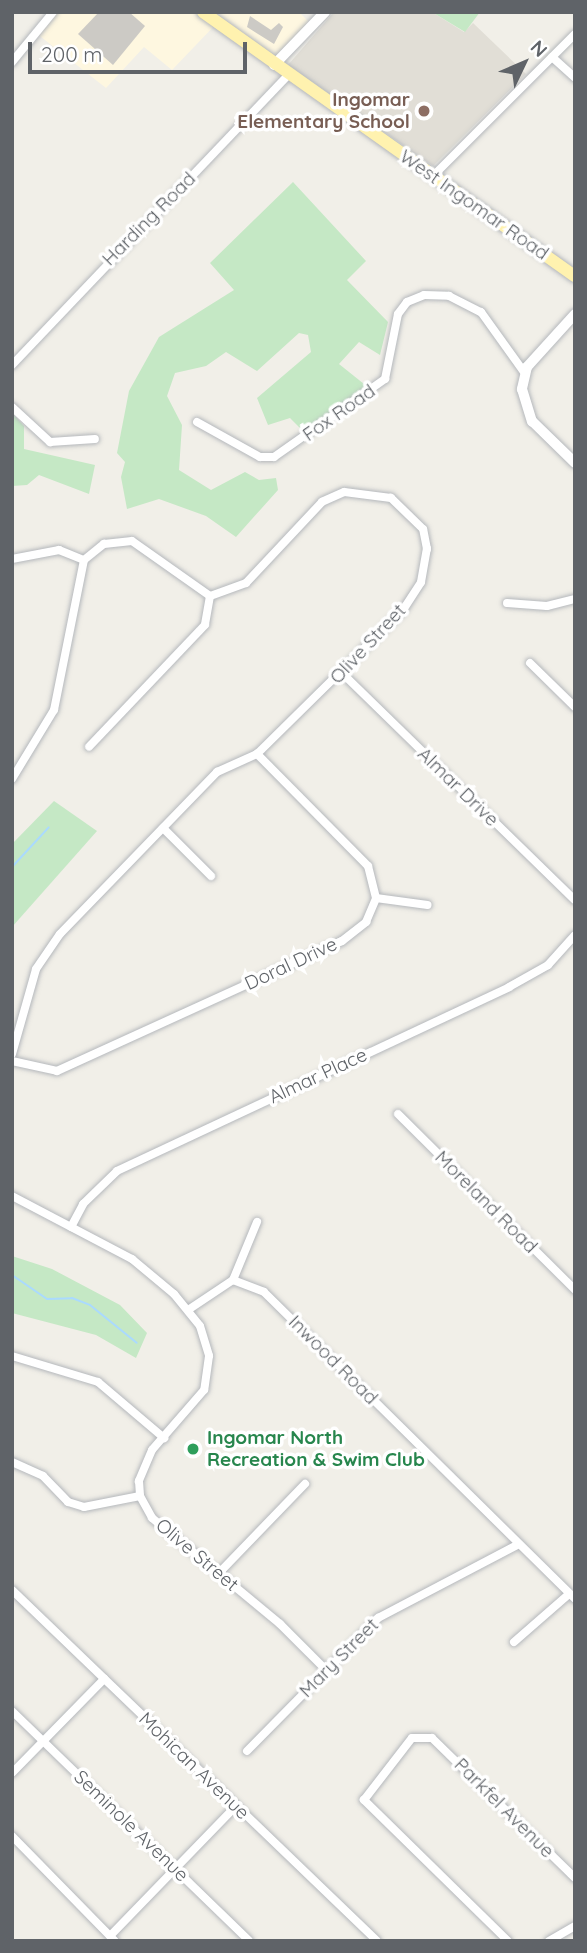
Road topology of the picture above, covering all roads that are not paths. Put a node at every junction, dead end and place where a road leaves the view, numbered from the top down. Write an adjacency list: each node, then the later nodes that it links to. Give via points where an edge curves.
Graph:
1 (53, 12): 6 (street)
2 (203, 12): 7 (main road, West Ingomar Road)
3 (325, 12): 7 (street)
4 (575, 34): 5 (street)
5 (552, 57): 9 (street); 10 (street)
6 (12, 62)
7 (274, 65): 8 (main road, West Ingomar Road)
8 (288, 75): 10 (main road, West Ingomar Road); 13 (street, Harding Road)
9 (575, 78)
10 (433, 176): 11 (main road, West Ingomar Road)
11 (575, 276)
12 (575, 314): 14 (street)
13 (12, 365)
14 (524, 372): 16 (street, Fox Road, via 475,309 449,296 424,295 408,302 398,314 385,379 274,457 260,457); 18 (street, via 523,398 531,421)
15 (12, 407): 17 (street, via 50,442)
16 (197, 422)
17 (95, 439)
18 (575, 463)
19 (12, 559): 20 (street, via 59,550)
20 (85, 560): 21 (street, via 104,544 132,541); 29 (street, via 54,710)
21 (210, 596): 25 (street, Olive Street, via 246,583 322,502 344,492 391,498 423,529 427,549 421,582 403,610); 27 (street, via 205,625)
22 (575, 599): 23 (street, via 547,606)
23 (507, 603)
24 (530, 663): 26 (street)
25 (342, 673): 28 (street, Olive Street); 33 (street, Almar Drive)
26 (575, 707)
27 (89, 747)
28 (257, 754): 30 (street, Olive Street, via 217,772); 32 (street, via 368,866)
29 (12, 779)
30 (163, 828): 31 (street); 36 (street, Olive Street, via 60,934 36,968)
31 (211, 876)
32 (376, 898): 34 (street); 37 (street, Doral Drive, via 366,922 342,942 57,1071)
33 (575, 900)
34 (428, 905)
35 (575, 935): 41 (street, Almar Place, via 548,965 509,987 117,1171 83,1204)
36 (12, 1055)
37 (12, 1061)
38 (398, 1114): 43 (street, Moreland Road)
39 (12, 1196): 41 (street)
40 (257, 1222): 42 (street)
41 (71, 1227): 44 (street, via 132,1259)
42 (233, 1280): 44 (street); 50 (street, Inwood Road, via 264,1292)
43 (575, 1290)
44 (188, 1310): 46 (street, via 206,1340 208,1375 198,1403)
45 (12, 1356): 46 (street, via 98,1382)
46 (164, 1438): 49 (street, via 143,1466)
47 (12, 1462): 49 (street, via 43,1476 68,1502 83,1507)
48 (305, 1484): 51 (street)
49 (140, 1496): 51 (street, Olive Street, via 152,1518)
50 (519, 1545): 53 (street, Inwood Road); 55 (street, Mary Street, via 378,1618)
51 (219, 1573): 55 (street, Olive Street)
52 (12, 1590): 56 (street, Mohican Avenue)
53 (572, 1597): 54 (street)
54 (514, 1642)
55 (326, 1670): 59 (street, Mary Street)
56 (104, 1679): 58 (street); 61 (street, Mohican Avenue)
57 (12, 1711): 58 (street, Seminole Avenue)
58 (43, 1741): 60 (street); 63 (street, Seminole Avenue)
59 (247, 1751)
60 (12, 1773)
61 (236, 1806): 63 (street); 68 (street, Mohican Avenue)
62 (12, 1836): 66 (street)
63 (175, 1869): 66 (street); 67 (street, Seminole Avenue)
64 (575, 1878): 69 (street, Parkfel Avenue, via 432,1738 412,1738 364,1797)
65 (575, 1926): 70 (street)
66 (113, 1938)
67 (249, 1941)
68 (377, 1941)
69 (508, 1941)
70 (549, 1941)

